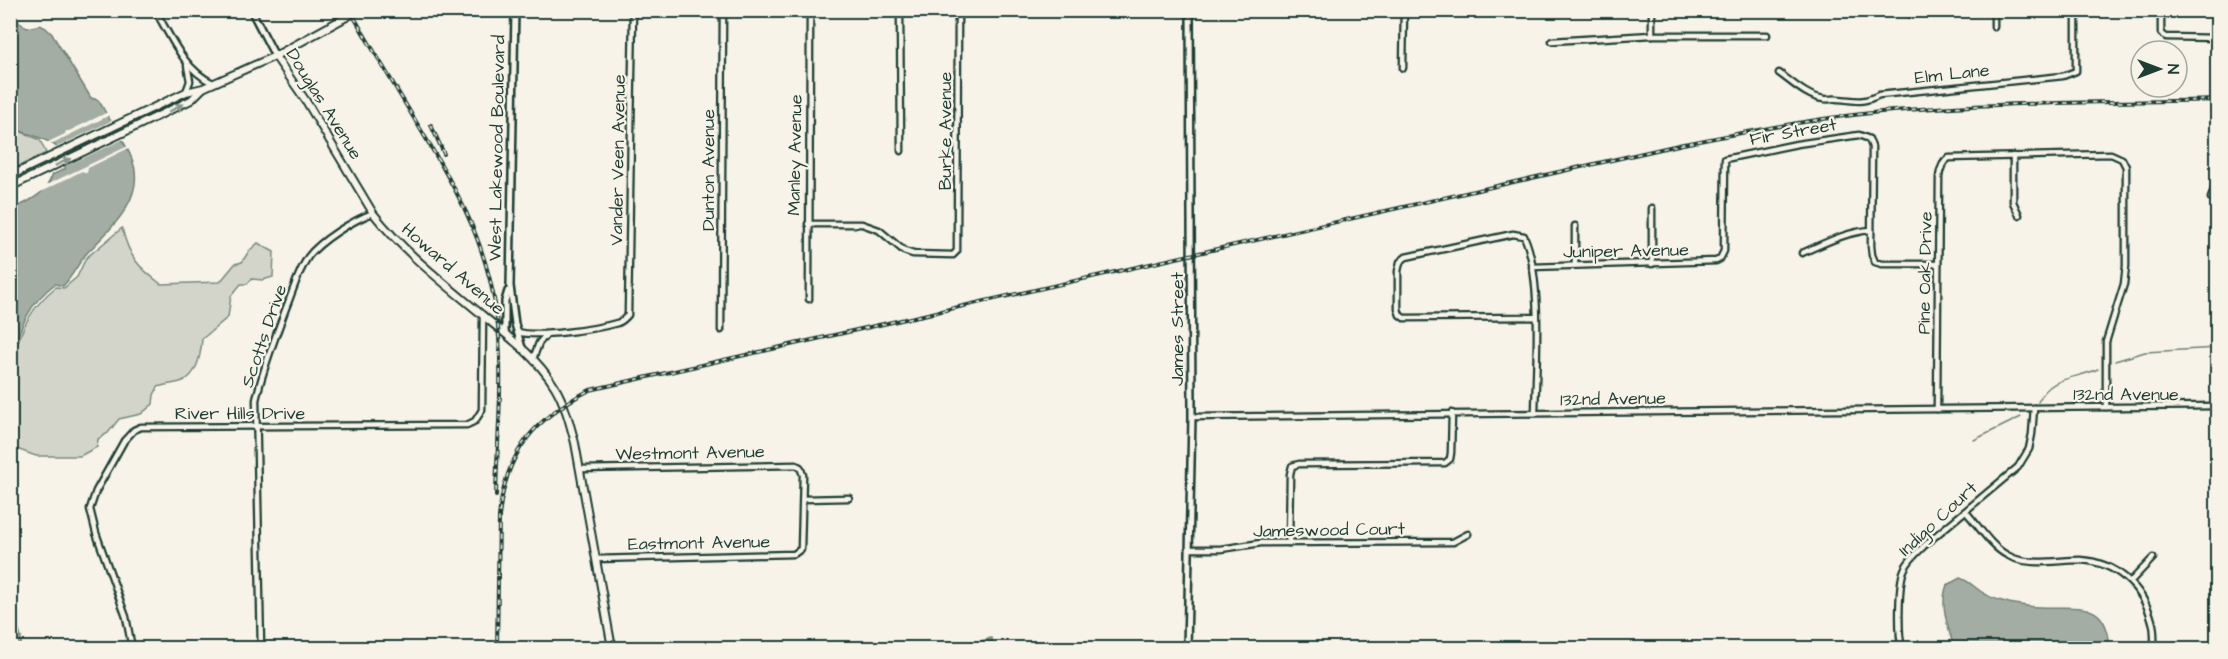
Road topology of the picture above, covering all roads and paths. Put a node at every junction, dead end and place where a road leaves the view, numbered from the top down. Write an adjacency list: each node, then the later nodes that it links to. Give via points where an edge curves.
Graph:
1 (154, 10): 22 (street)
2 (251, 10): 21 (street, Douglas Avenue)
3 (359, 10): 21 (main road)
4 (515, 10): 46 (street, West Lakewood Boulevard)
5 (633, 10): 53 (street, Vander Veen Avenue, via 629,310 618,323)
6 (723, 10): 50 (street, Dunton Avenue)
7 (810, 10): 37 (street, Manley Avenue)
8 (900, 10): 28 (street)
9 (958, 10): 37 (street, Burke Avenue, via 957,251 953,255 913,254 879,230 862,224)
10 (1190, 10): 62 (street, James Street)
11 (1404, 10): 23 (street)
12 (1652, 10): 17 (street)
13 (1994, 10): 16 (street)
14 (2076, 10): 24 (street, Elm Lane, via 2076,71 2063,76 1879,95 1858,102 1809,94)
15 (2161, 10): 19 (street, via 2161,29 2167,38)
16 (1994, 27)
17 (1652, 35): 18 (street); 20 (street)
18 (1767, 35)
19 (2217, 38)
20 (1552, 41)
21 (275, 56): 25 (main road); 35 (main road, Douglas Avenue)
22 (186, 62): 25 (street); 27 (street, via 190,81)
23 (1403, 68)
24 (1779, 73)
25 (213, 83): 26 (main road)
26 (203, 88): 27 (main road); 32 (main road, one-way to 26, via 147,123 191,100)
27 (186, 92): 30 (main road)
28 (901, 151)
29 (2013, 156): 36 (street, via 2013,202); 44 (street, Pine Oak Drive, via 1946,160 1940,169); 57 (street, via 2111,154 2122,159 2127,175 2126,266 2106,342)
30 (10, 176)
31 (2217, 179): 33 (street)
32 (10, 187)
33 (2211, 198)
34 (1652, 208): 43 (street)
35 (373, 213): 48 (main road, Howard Avenue, via 405,249); 63 (street, Scotts Drive, via 319,245 302,268 261,378)
36 (2019, 215)
37 (808, 224): 47 (street, Manley Avenue)
38 (1575, 226): 42 (street)
39 (1871, 230): 40 (street, via 1848,233); 41 (street, Fir Street, via 1872,147 1866,137 1797,144 1725,159 1724,251); 44 (street, via 1875,262)
40 (1802, 253)
41 (1720, 259): 43 (street, Juniper Avenue, via 1709,263)
42 (1575, 264): 43 (street, Juniper Avenue); 45 (street, Juniper Avenue)
43 (1652, 264)
44 (1938, 264): 59 (street, Pine Oak Drive)
45 (1532, 267): 49 (street); 49 (street, via 1527,242 1520,234 1406,257 1399,267 1400,315 1411,319)
46 (510, 286): 51 (street, West Lakewood Boulevard); 52 (street, West Lakewood Boulevard, via 505,301)
47 (809, 299)
48 (483, 315): 52 (main road, Howard Avenue); 63 (street, River Hills Drive, via 482,410 475,421)
49 (1536, 317): 61 (street)
50 (721, 330)
51 (518, 332): 53 (street); 54 (street, West Lakewood Boulevard)
52 (504, 333): 54 (main road, Howard Avenue)
53 (546, 335): 55 (street)
54 (520, 346): 55 (main road, Howard Avenue)
55 (533, 359): 64 (main road, Howard Avenue, via 550,379 563,404)
56 (2217, 406): 57 (street, 132nd Avenue)
57 (2106, 407): 58 (street, 132nd Avenue)
58 (2034, 408): 59 (street, 132nd Avenue); 67 (street, Indigo Court, via 2029,448 2018,467)
59 (1937, 409): 61 (street, 132nd Avenue)
60 (1452, 413): 61 (street, 132nd Avenue); 62 (street, 132nd Avenue); 69 (street, via 1451,453 1445,463 1293,466)
61 (1535, 413)
62 (1192, 417): 70 (street, James Street)
63 (256, 427): 74 (street, River Hills Drive, via 141,427 124,441 90,509 126,617); 75 (street, Scotts Drive)
64 (580, 469): 66 (street, Westmont Avenue, via 795,465 803,475); 72 (main road, Howard Avenue)
65 (849, 498): 66 (street)
66 (803, 499): 72 (street, Eastmont Avenue, via 801,549 794,554)
67 (1966, 512): 73 (street, via 2008,556 2023,561 2096,562); 78 (street, Indigo Court, via 1920,549 1904,569 1900,584)
68 (1468, 534): 69 (street, Jameswood Court, via 1453,542)
69 (1290, 543): 70 (street, Jameswood Court)
70 (1190, 549): 77 (street, James Street)
71 (2153, 558): 73 (street)
72 (596, 559): 76 (main road, Howard Avenue)
73 (2130, 581): 79 (street, via 2144,599 2152,620)
74 (132, 648)
75 (261, 648)
76 (612, 648)
77 (1187, 648)
78 (1902, 648)
79 (2154, 648)

